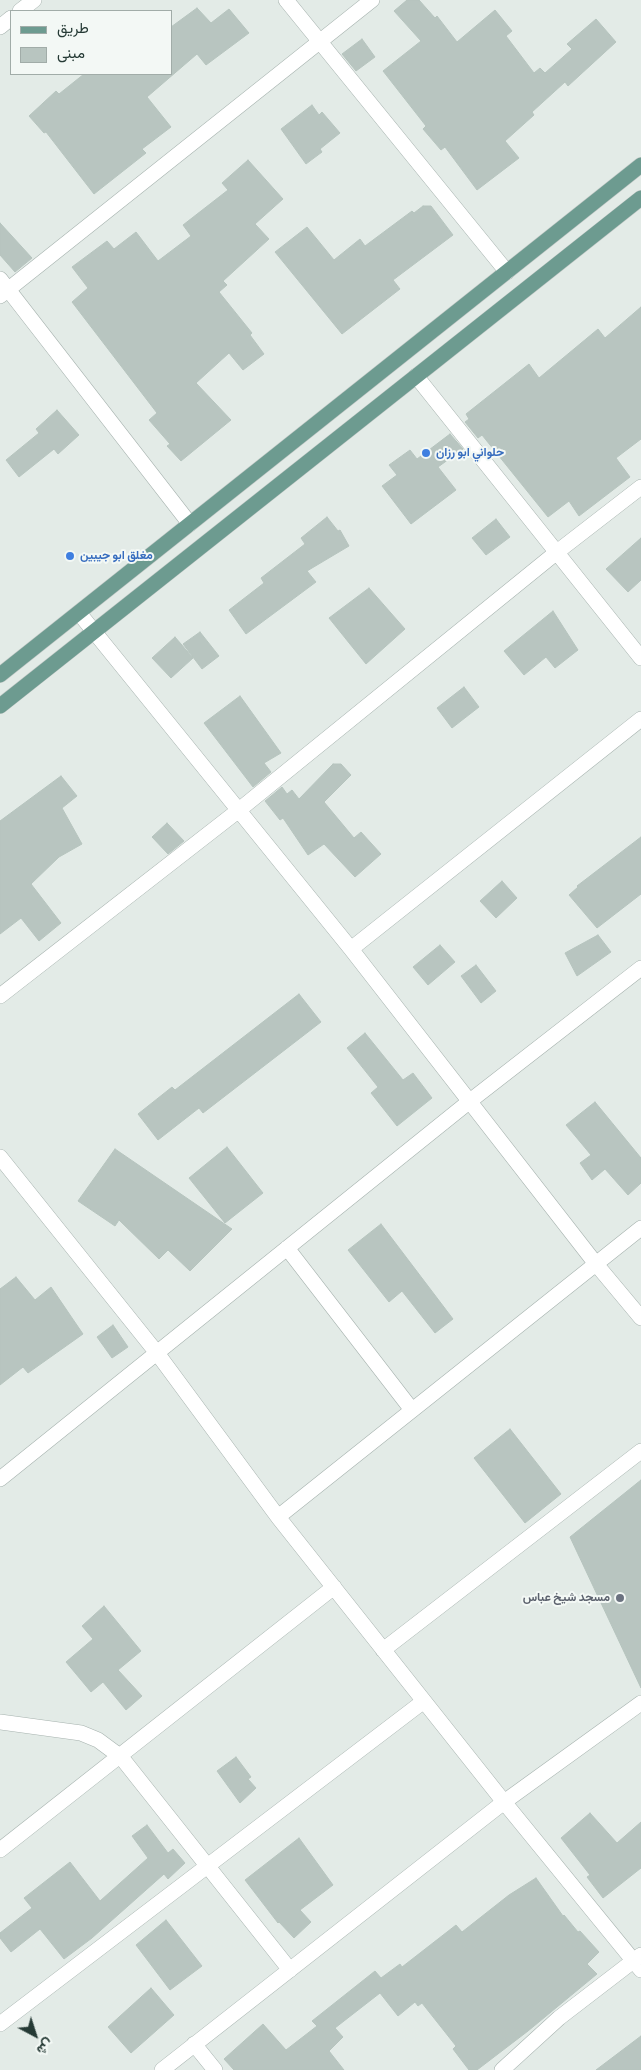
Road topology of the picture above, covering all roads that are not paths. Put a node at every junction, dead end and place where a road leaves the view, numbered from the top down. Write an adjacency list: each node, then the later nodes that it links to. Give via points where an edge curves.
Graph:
1 (34, 0): 4 (street)
2 (286, 0): 5 (street)
3 (372, 0): 5 (street)
4 (21, 10)
5 (320, 43): 8 (street); 9 (street)
6 (641, 165): 8 (main road)
7 (641, 198): 10 (main road)
8 (507, 272): 12 (main road)
9 (3, 288): 12 (street)
10 (416, 376): 13 (street); 15 (main road)
11 (641, 487): 13 (street)
12 (190, 524): 14 (main road)
13 (557, 552): 16 (street); 20 (street)
14 (79, 612): 15 (street); 17 (main road)
15 (95, 631): 18 (main road); 20 (street)
16 (641, 658)
17 (0, 675)
18 (0, 706)
19 (641, 719): 21 (street)
20 (239, 810): 21 (street); 23 (street)
21 (351, 950): 24 (street)
22 (641, 968): 24 (street)
23 (0, 996)
24 (470, 1101): 27 (street); 28 (street)
25 (0, 1157): 30 (street)
26 (641, 1228): 28 (street)
27 (287, 1248): 30 (street); 31 (street)
28 (596, 1264): 29 (street); 31 (street)
29 (641, 1318)
30 (157, 1353): 33 (street); 34 (street)
31 (412, 1410): 34 (street)
32 (641, 1452): 36 (street)
33 (0, 1479)
34 (278, 1517): 35 (street)
35 (334, 1587): 36 (street); 40 (street)
36 (383, 1650): 37 (street)
37 (424, 1702): 41 (street); 43 (street)
38 (641, 1703): 41 (street)
39 (0, 1722): 40 (street, via 81,1733)
40 (121, 1756): 42 (street); 43 (street)
41 (504, 1802): 44 (street); 45 (street)
42 (0, 1850)
43 (208, 1867): 45 (street); 46 (street)
44 (639, 1962): 50 (street, via 559,2018)
45 (290, 1970): 47 (street)
46 (0, 2024)
47 (194, 2044): 48 (street); 49 (street)
48 (162, 2070)
49 (215, 2070)
50 (502, 2070)

